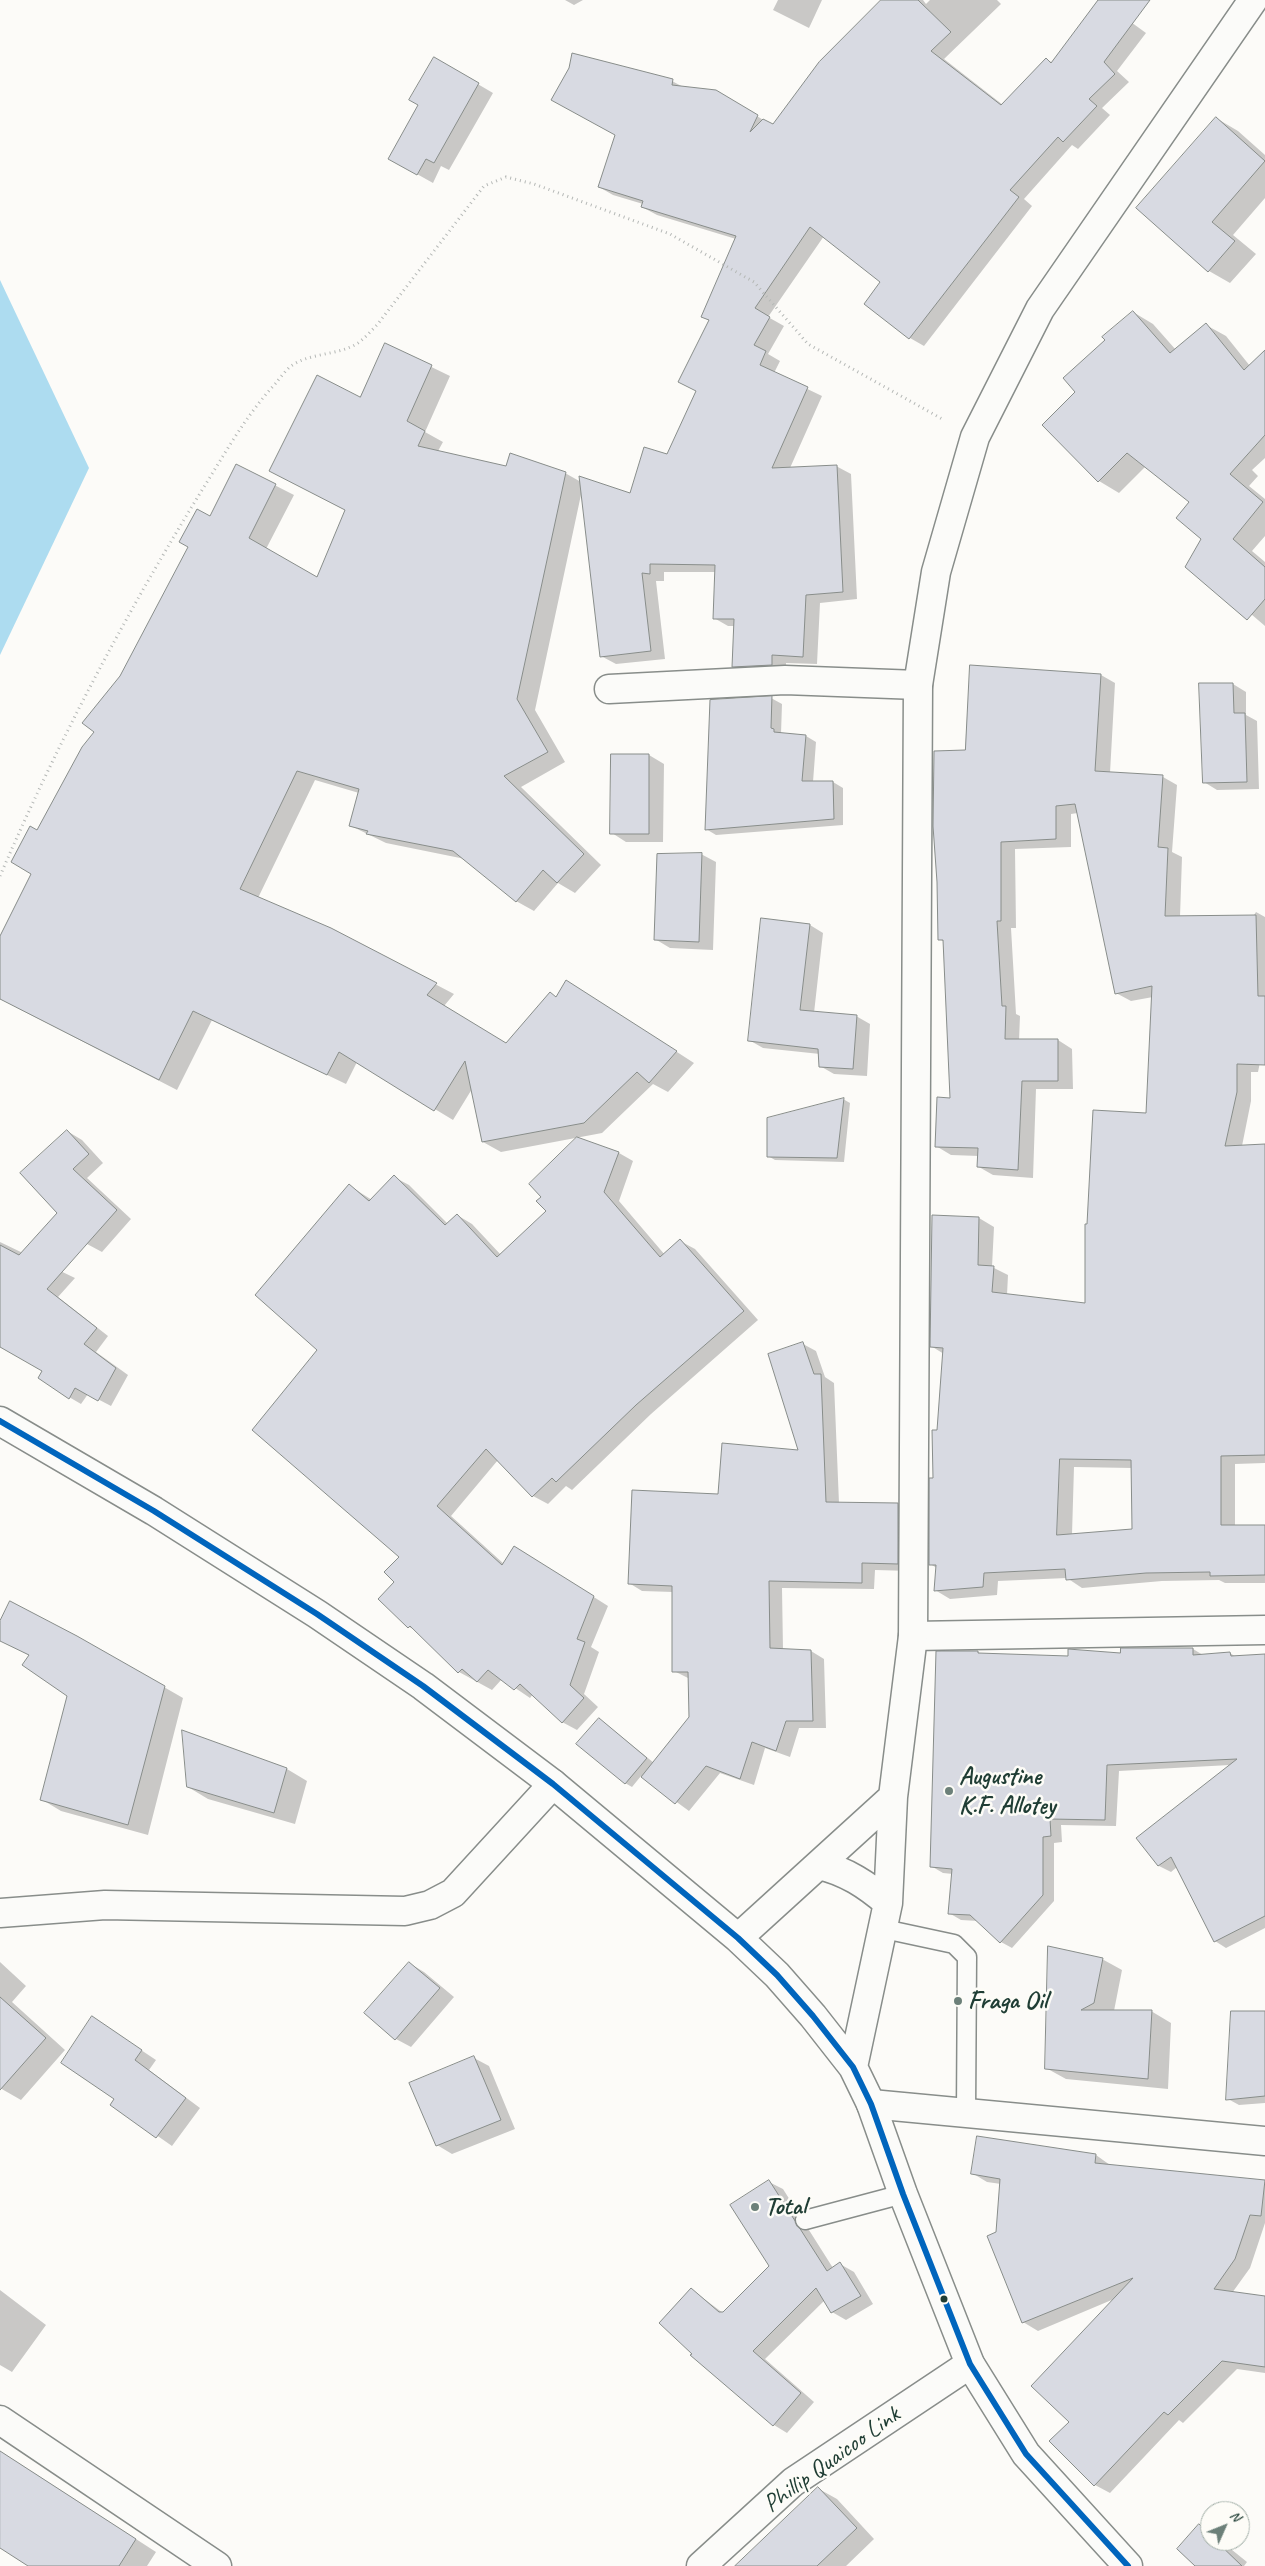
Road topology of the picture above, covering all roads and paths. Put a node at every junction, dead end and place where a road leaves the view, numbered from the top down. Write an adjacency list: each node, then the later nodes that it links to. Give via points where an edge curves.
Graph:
1 (1253, 0): 2 (street, via 1040,309)
2 (975, 437): 3 (street, via 936,572); 5 (path, via 808,344 754,282 670,234 534,184 506,177 484,186 377,325 358,343 316,354 290,366 260,400 152,573 92,682)
3 (918, 685): 4 (street, via 784,680); 8 (street)
4 (609, 689)
5 (0, 876)
6 (0, 1422): 9 (street, via 154,1511 317,1614 424,1686)
7 (1265, 1630): 8 (street)
8 (913, 1636): 10 (street)
9 (552, 1784): 13 (street, via 453,1893 430,1905 405,1911 105,1905); 15 (street)
10 (893, 1798): 11 (street); 12 (street)
11 (819, 1865): 12 (street, via 859,1880); 15 (street)
12 (888, 1903): 14 (street)
13 (0, 1913)
14 (884, 1929): 16 (street); 18 (lane, via 954,1944 967,1956)
15 (738, 1938): 16 (street, via 777,1975)
16 (853, 2068): 17 (street)
17 (871, 2104): 18 (street); 20 (street)
18 (966, 2113): 19 (street)
19 (1265, 2141)
20 (903, 2194): 21 (lane); 22 (street)
21 (805, 2220)
22 (970, 2364): 25 (street, Phillip Quaicoo Link, via 793,2482); 26 (street, via 1026,2454)
23 (0, 2420): 24 (street)
24 (217, 2566)
25 (701, 2566)
26 (1128, 2566)

